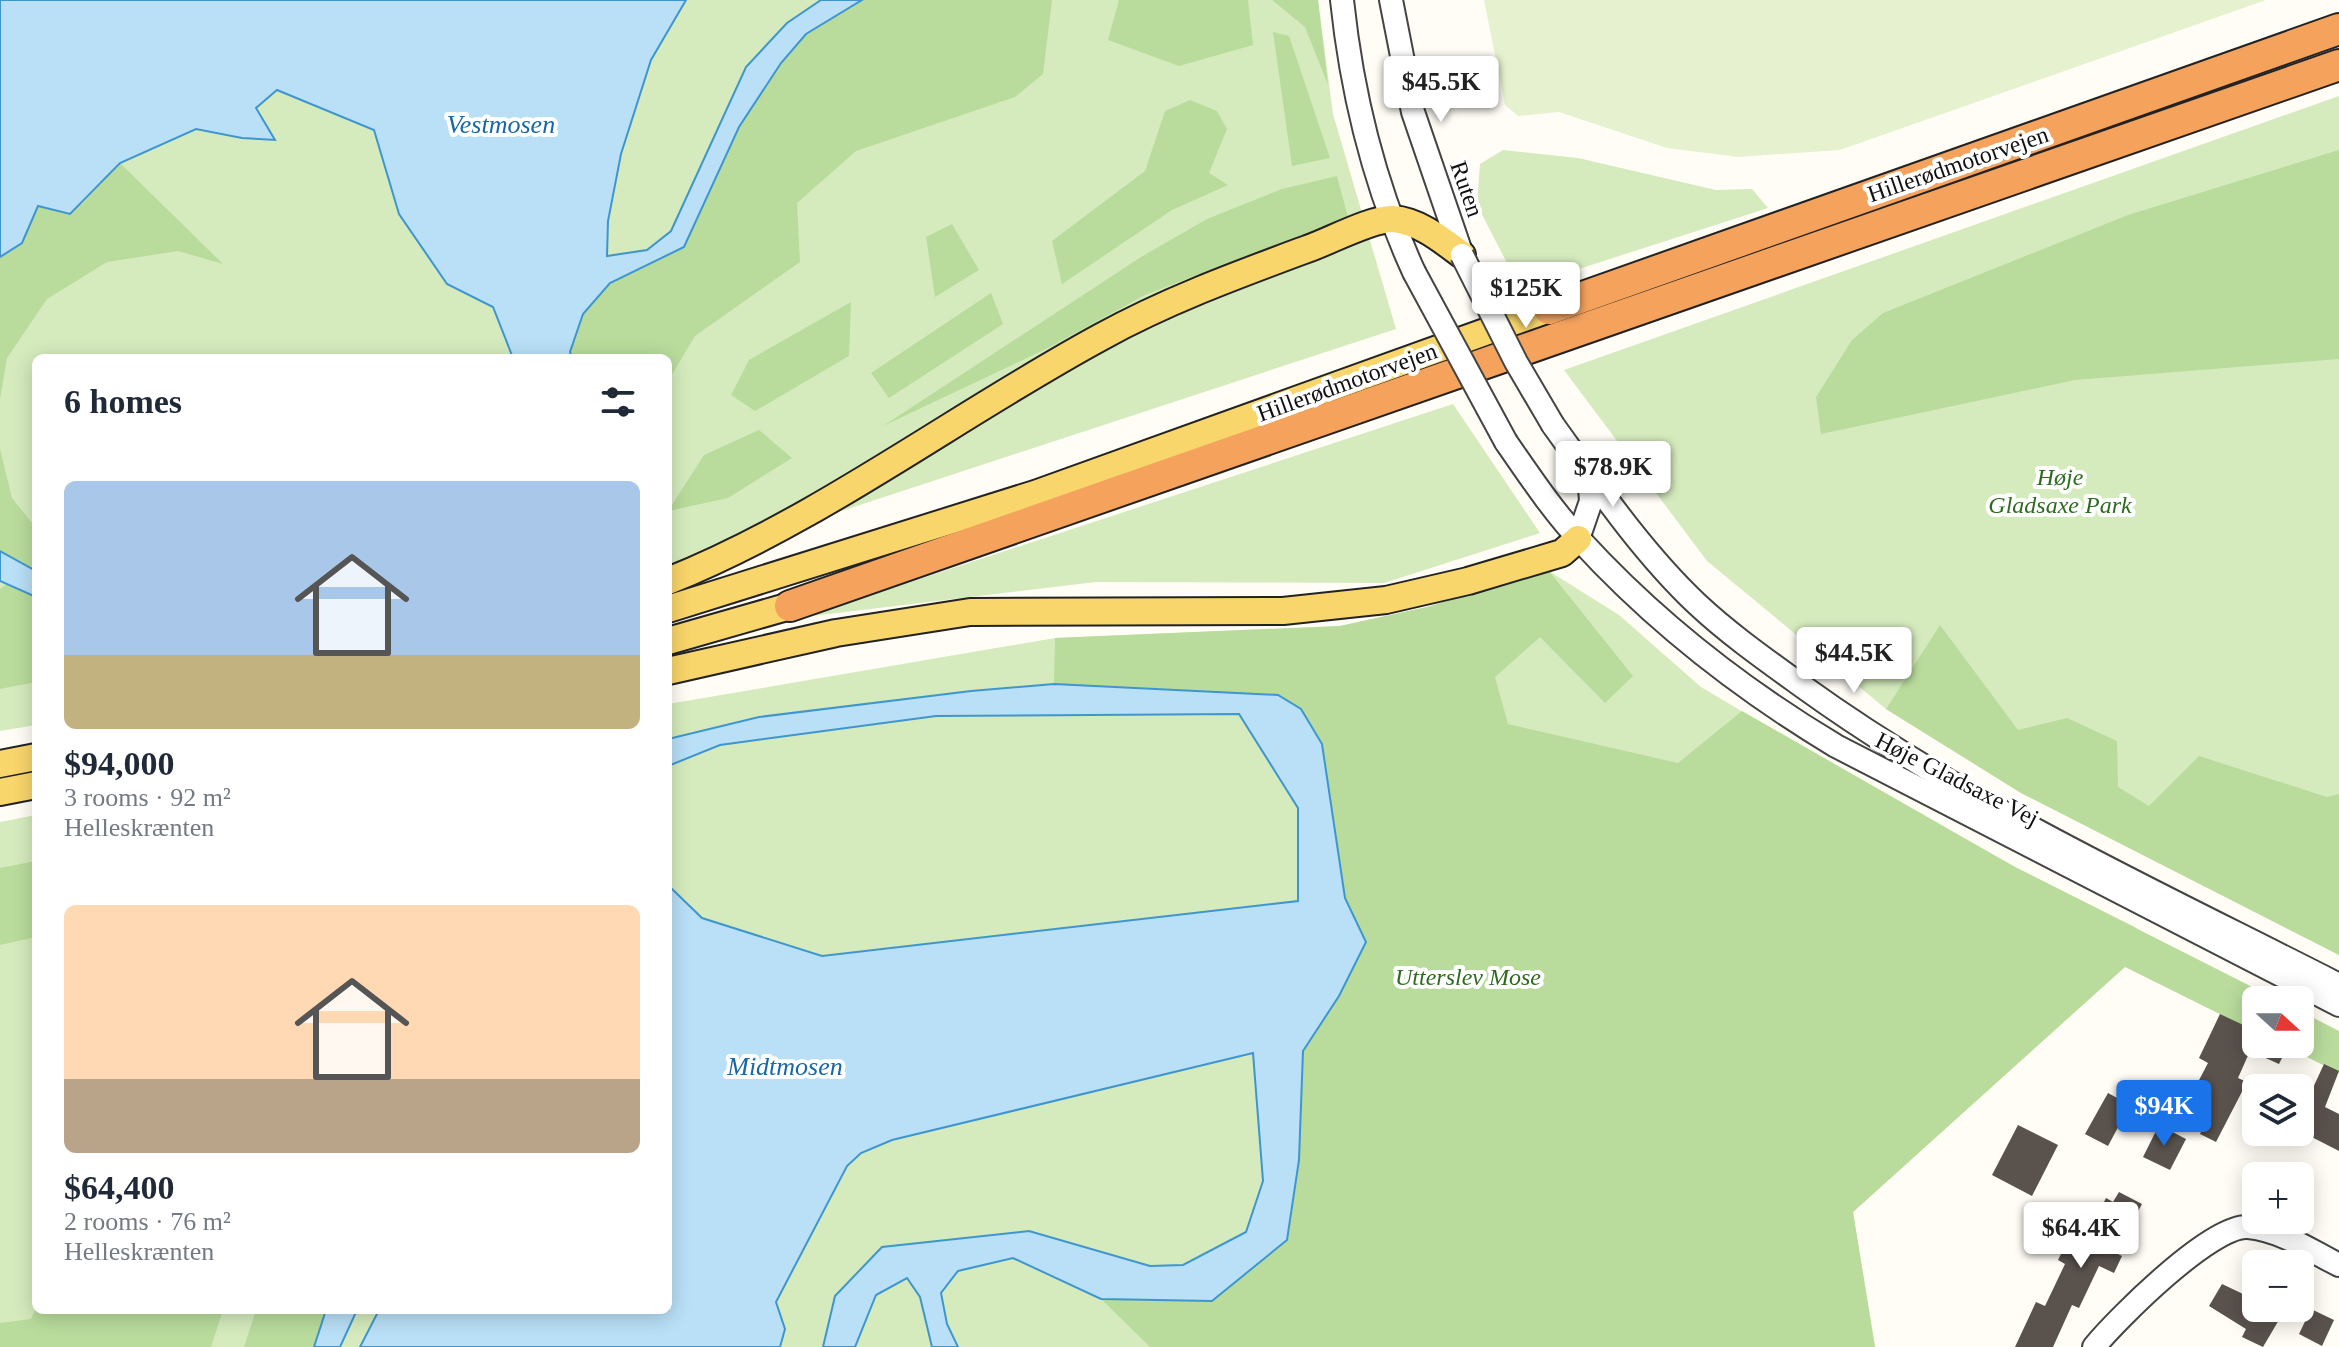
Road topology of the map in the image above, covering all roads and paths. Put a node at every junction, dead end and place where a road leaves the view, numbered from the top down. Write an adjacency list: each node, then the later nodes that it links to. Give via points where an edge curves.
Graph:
1 (1342, 0): 5 (street, via 1362,128)
2 (1391, 0): 6 (street, Ruten, via 1413,112)
3 (2339, 29): 7 (highway, Hillerødmotorvejen)
4 (2339, 65): 11 (highway, Hillerødmotorvejen)
5 (1390, 219): 6 (main road, via 1425,230); 9 (street, Høje Gladsaxe Vej, bridge, via 1506,442); 10 (main road, via 1234,276 1103,336 820,507 730,557)
6 (1462, 255): 8 (street, Høje Gladsaxe Vej, bridge, via 1516,362)
7 (1549, 309): 12 (main road, Hillerødmotorvejen, via 1035,494)
8 (1589, 474): 9 (street, via 1591,501); 19 (street, Høje Gladsaxe Vej, via 1697,604 1855,724 2045,835)
9 (1578, 539): 14 (main road, via 1562,553 1386,600 1283,611 970,612 836,633); 20 (street, Høje Gladsaxe Vej, via 1645,606 1772,708)
10 (672, 579)
11 (790, 606): 13 (main road, Hillerødmotorvejen)
12 (672, 608)
13 (672, 640)
14 (672, 670)
15 (32, 758): 16 (main road)
16 (0, 764)
17 (32, 786): 18 (main road)
18 (0, 792)
19 (2339, 985)
20 (2339, 1005)
21 (2339, 1265): 22 (street, via 2278,1233 2247,1227 2226,1231 2176,1267)
22 (2094, 1347)

